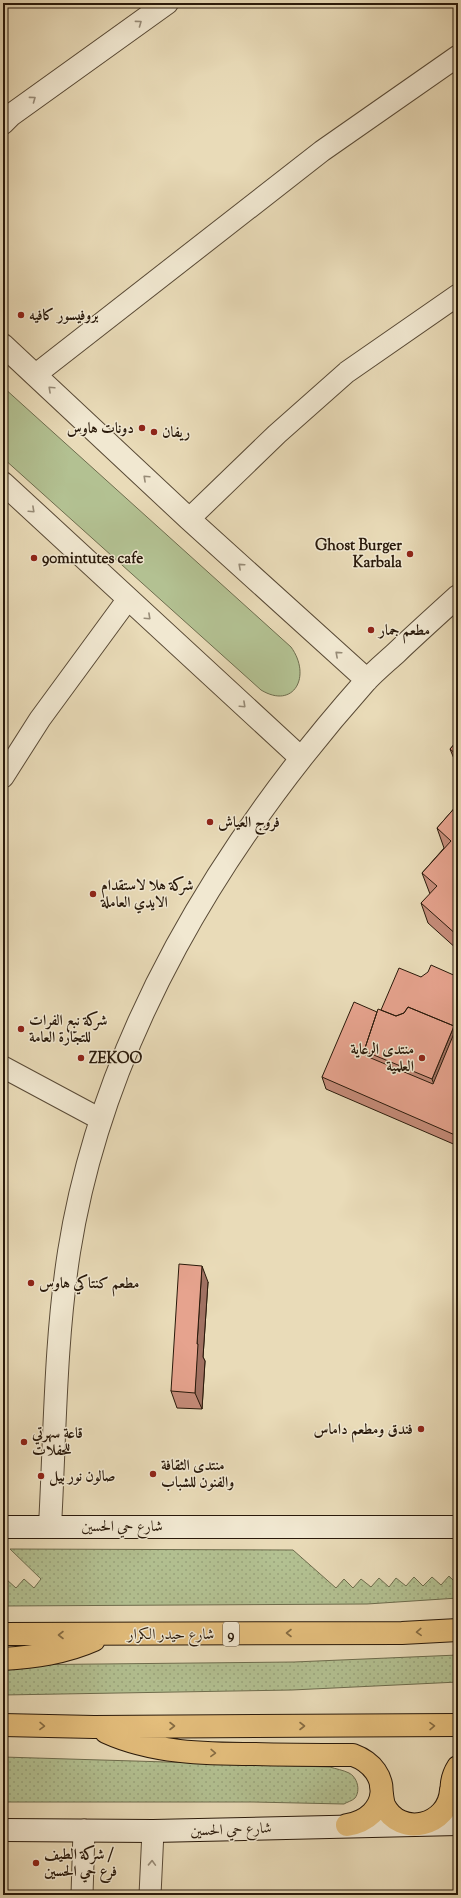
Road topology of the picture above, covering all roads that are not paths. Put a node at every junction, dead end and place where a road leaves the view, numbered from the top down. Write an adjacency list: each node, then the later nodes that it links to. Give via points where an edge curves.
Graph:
1 (162, 4): 3 (street, one-way to 1)
2 (458, 56): 6 (street, via 322,151)
3 (6, 115)
4 (458, 295): 8 (street, via 347,372 277,434)
5 (3, 345): 6 (street)
6 (35, 374): 8 (street, one-way to 6)
7 (3, 483): 10 (street, one-way to 10)
8 (189, 519): 11 (street, one-way to 8)
9 (458, 596): 11 (street)
10 (128, 599): 12 (street, one-way to 12); 13 (street, via 40,719)
11 (367, 680): 12 (street)
12 (302, 758): 15 (street, via 223,866 170,955 126,1052)
13 (3, 777)
14 (3, 1067): 15 (street)
15 (100, 1119): 16 (street, via 84,1177 68,1259 60,1330)
16 (50, 1526): 17 (street, شارع حي الحسين); 18 (street, شارع حي الحسين)
17 (3, 1527)
18 (458, 1527)
19 (458, 1630): 21 (highway, شارع حيدر الكرار / 9, one-way to 21)
20 (3, 1634): 21 (highway, شارع حيدر الكرار / 9, one-way to 20)
21 (104, 1635): 22 (highway, via 78,1647 54,1653)
22 (3, 1659)
23 (3, 1725): 25 (highway, one-way to 25)
24 (458, 1725): 25 (highway, one-way to 24)
25 (94, 1727): 27 (highway, one-way to 27, via 118,1738 170,1750 222,1754 353,1755 373,1766)
26 (458, 1767): 28 (highway, via 452,1781)
27 (381, 1785): 29 (highway, via 384,1804 389,1812 396,1819); 31 (highway, via 379,1804 373,1813 357,1824)
28 (455, 1799): 29 (highway, via 434,1820)
29 (415, 1824): 30 (street, شارع حي الحسين); 31 (street, شارع حي الحسين)
30 (458, 1824)
31 (347, 1825): 34 (street, شارع حي الحسين)
32 (3, 1830): 33 (street, شارع حي الحسين)
33 (84, 1830): 34 (street, شارع حي الحسين); 35 (street)
34 (153, 1831): 36 (street, one-way to 34)
35 (82, 1895)
36 (150, 1895)

